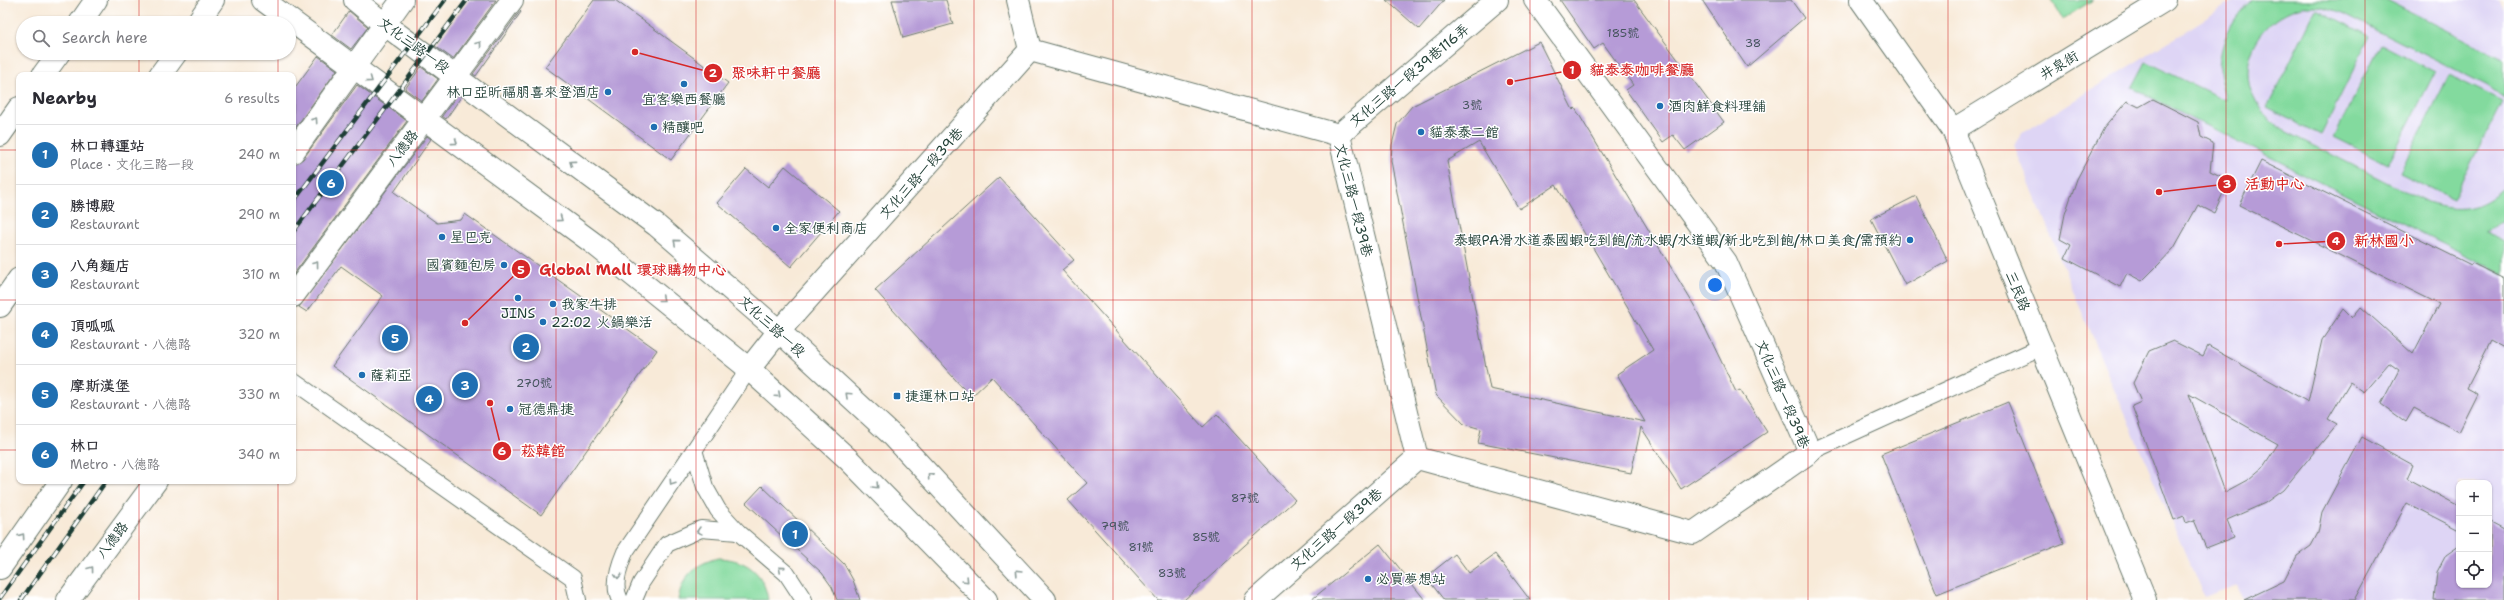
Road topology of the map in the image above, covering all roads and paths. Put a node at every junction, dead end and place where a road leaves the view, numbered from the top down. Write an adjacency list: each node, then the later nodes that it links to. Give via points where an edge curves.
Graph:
1 (96, 0): 12 (main road)
2 (213, 0): 13 (main road)
3 (263, 0): 14 (main road)
4 (355, 0): 16 (main road, 文化三路一段)
5 (402, 0): 16 (main road)
6 (512, 0): 23 (main road, 八德路, one-way to 6)
7 (1018, 0): 17 (main road)
8 (1497, 0): 28 (main road, 文化三路一段39巷116弄)
9 (1535, 0): 38 (main road, 文化三路一段39巷, via 1726,262)
10 (1861, 0): 26 (main road, 三民路)
11 (2165, 0): 26 (main road, 井泉街)
12 (85, 16)
13 (202, 16)
14 (286, 16)
15 (296, 23): 20 (main road)
16 (384, 24): 20 (main road); 23 (main road, 文化三路一段)
17 (1030, 50): 28 (main road, 文化三路一段39巷); 33 (main road, 文化三路一段39巷)
18 (53, 60): 21 (main road)
19 (171, 60): 22 (main road)
20 (352, 67): 25 (main road, one-way to 25); 29 (main road, one-way to 20)
21 (45, 72)
22 (162, 72)
23 (456, 76): 25 (main road, 八德路); 33 (main road, 文化三路一段, one-way to 23, via 656,225)
24 (16, 112): 27 (main road)
25 (424, 119): 31 (main road, 八德路, one-way to 25); 35 (main road, one-way to 35, via 593,244)
26 (1953, 130): 34 (main road, 三民路)
27 (0, 135)
28 (1338, 135): 39 (main road, 文化三路一段39巷)
29 (296, 148)
30 (16, 283): 32 (main road)
31 (296, 292)
32 (0, 306)
33 (779, 331): 35 (main road, 文化三路一段39巷); 50 (main road, 文化三路一段, one-way to 33, via 894,437)
34 (2041, 347): 38 (lane); 52 (main road, 三民路)
35 (749, 369): 37 (lane); 49 (main road, one-way to 49, via 848,459)
36 (296, 383): 45 (lane, via 573,578)
37 (694, 450): 42 (lane, via 704,487 718,510); 46 (lane, one-way to 46, via 625,552 617,571)
38 (1810, 452): 39 (main road, 文化三路一段39巷, via 1693,534)
39 (1417, 458): 51 (main road, 文化三路一段39巷)
40 (59, 484): 43 (main road, one-way to 40)
41 (154, 484): 44 (main road, 八德路, one-way to 41)
42 (738, 532): 47 (lane, one-way to 47, via 701,529 667,544 641,583); 48 (lane, one-way to 42, via 787,574)
43 (0, 568)
44 (68, 600)
45 (578, 600)
46 (620, 600)
47 (634, 600)
48 (804, 600)
49 (986, 600)
50 (1045, 600)
51 (1256, 600)
52 (2145, 600)

